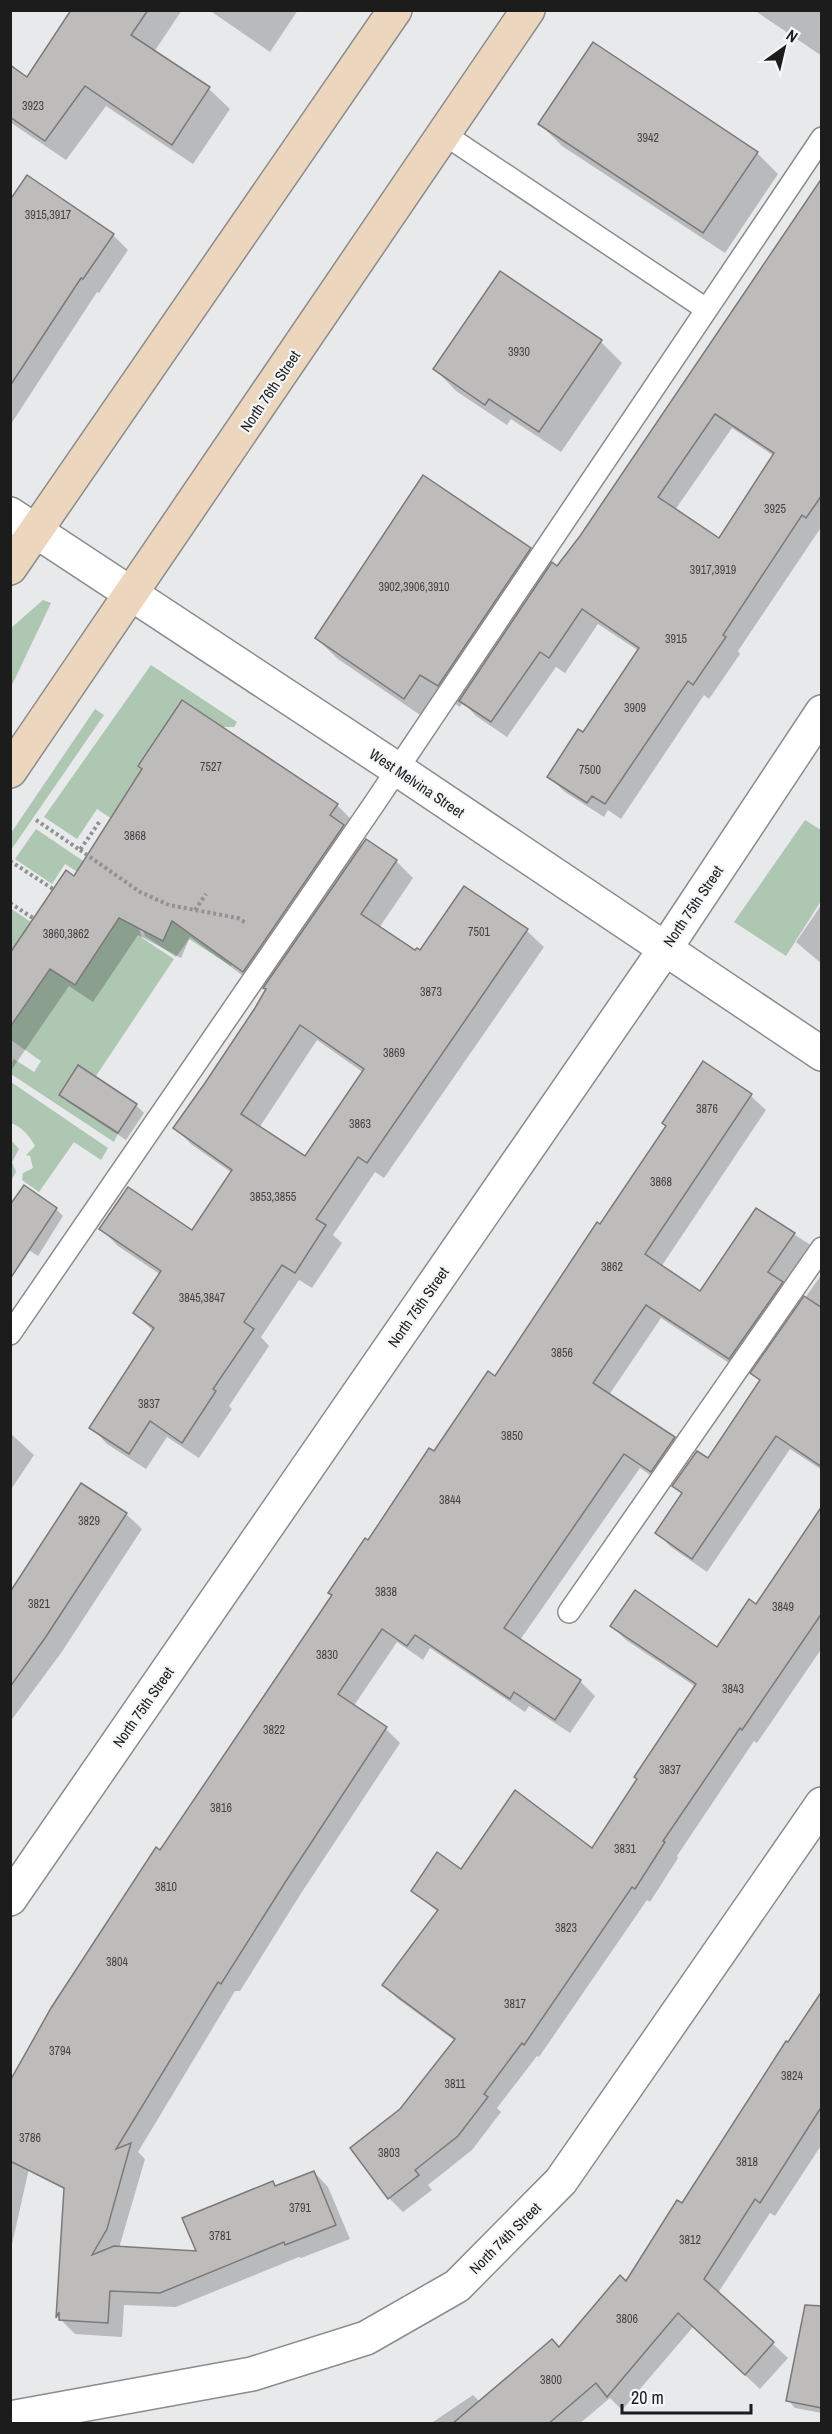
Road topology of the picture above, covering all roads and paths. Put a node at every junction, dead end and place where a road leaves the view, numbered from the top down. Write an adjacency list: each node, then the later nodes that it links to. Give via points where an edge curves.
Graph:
1 (395, 10): 6 (main road)
2 (528, 10): 3 (main road, North 76th Street)
3 (444, 134): 5 (lane); 8 (main road, North 76th Street)
4 (822, 138): 5 (lane)
5 (706, 309): 10 (lane)
6 (23, 523): 7 (main road); 8 (street, West Melvina Street)
7 (10, 568)
8 (133, 594): 10 (street, West Melvina Street); 11 (main road, North 76th Street)
9 (822, 712): 22 (street, North 75th Street)
10 (397, 769): 22 (street, West Melvina Street); 25 (lane)
11 (10, 771)
12 (36, 820): 14 (path)
13 (100, 821): 14 (path)
14 (80, 850): 19 (path, via 140,892 169,905)
15 (10, 861): 16 (path)
16 (53, 890)
17 (206, 894): 19 (path)
18 (10, 903): 20 (path)
19 (195, 909): 21 (path, via 238,918)
20 (33, 918)
21 (246, 924)
22 (664, 949): 23 (street, West Melvina Street); 28 (street, North 75th Street)
23 (822, 1054)
24 (822, 1248): 26 (lane)
25 (10, 1334)
26 (569, 1612)
27 (822, 1804): 29 (street, North 74th Street, via 561,2181 457,2286 366,2338 252,2374)
28 (10, 1899)
29 (10, 2418)

